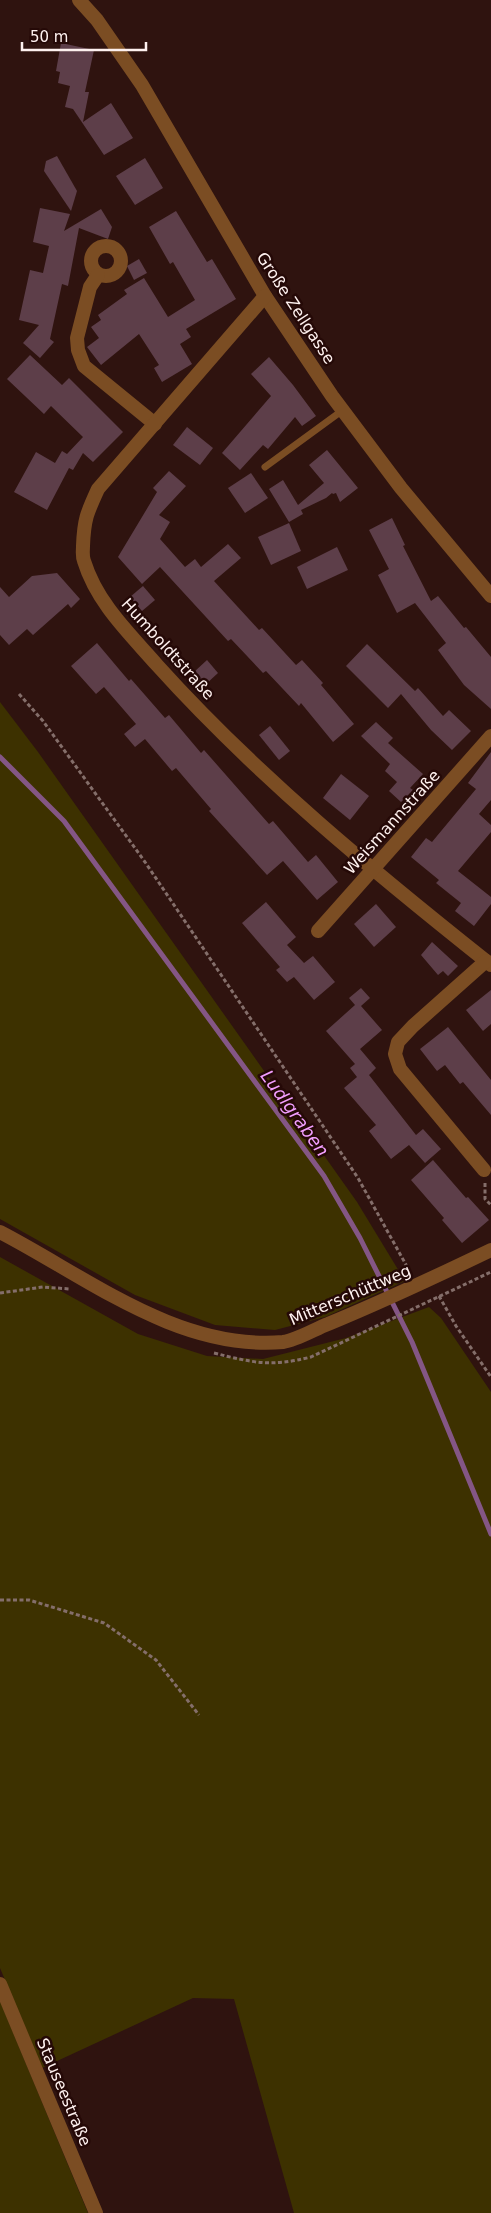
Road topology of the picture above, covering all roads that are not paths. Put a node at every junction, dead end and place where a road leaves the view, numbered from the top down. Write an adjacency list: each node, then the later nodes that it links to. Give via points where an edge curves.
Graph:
1 (79, 0): 3 (street, Große Zellgasse, via 97,20 142,85)
2 (98, 275): 5 (street, via 90,287 77,338 84,366)
3 (265, 296): 4 (street, Große Zellgasse); 5 (street, Humboldtstraße)
4 (343, 410): 6 (lane); 7 (street, Große Zellgasse, via 401,488)
5 (155, 424): 9 (street, Humboldtstraße, via 98,489 84,521 83,559 93,583 110,612 185,696 258,768)
6 (265, 467)
7 (491, 596)
8 (491, 736): 9 (street, Weismannstraße)
9 (374, 869): 10 (street, Weismannstraße); 11 (street, Humboldtstraße)
10 (318, 931)
11 (489, 963): 12 (street, via 413,1026 398,1042 394,1054 400,1069)
12 (484, 1170)
13 (0, 1232): 14 (street, Mitterschüttweg, via 137,1309 206,1335 248,1342 285,1342 415,1287)
14 (491, 1250)
15 (0, 1984): 16 (street, Stauseestraße)
16 (96, 2213)

